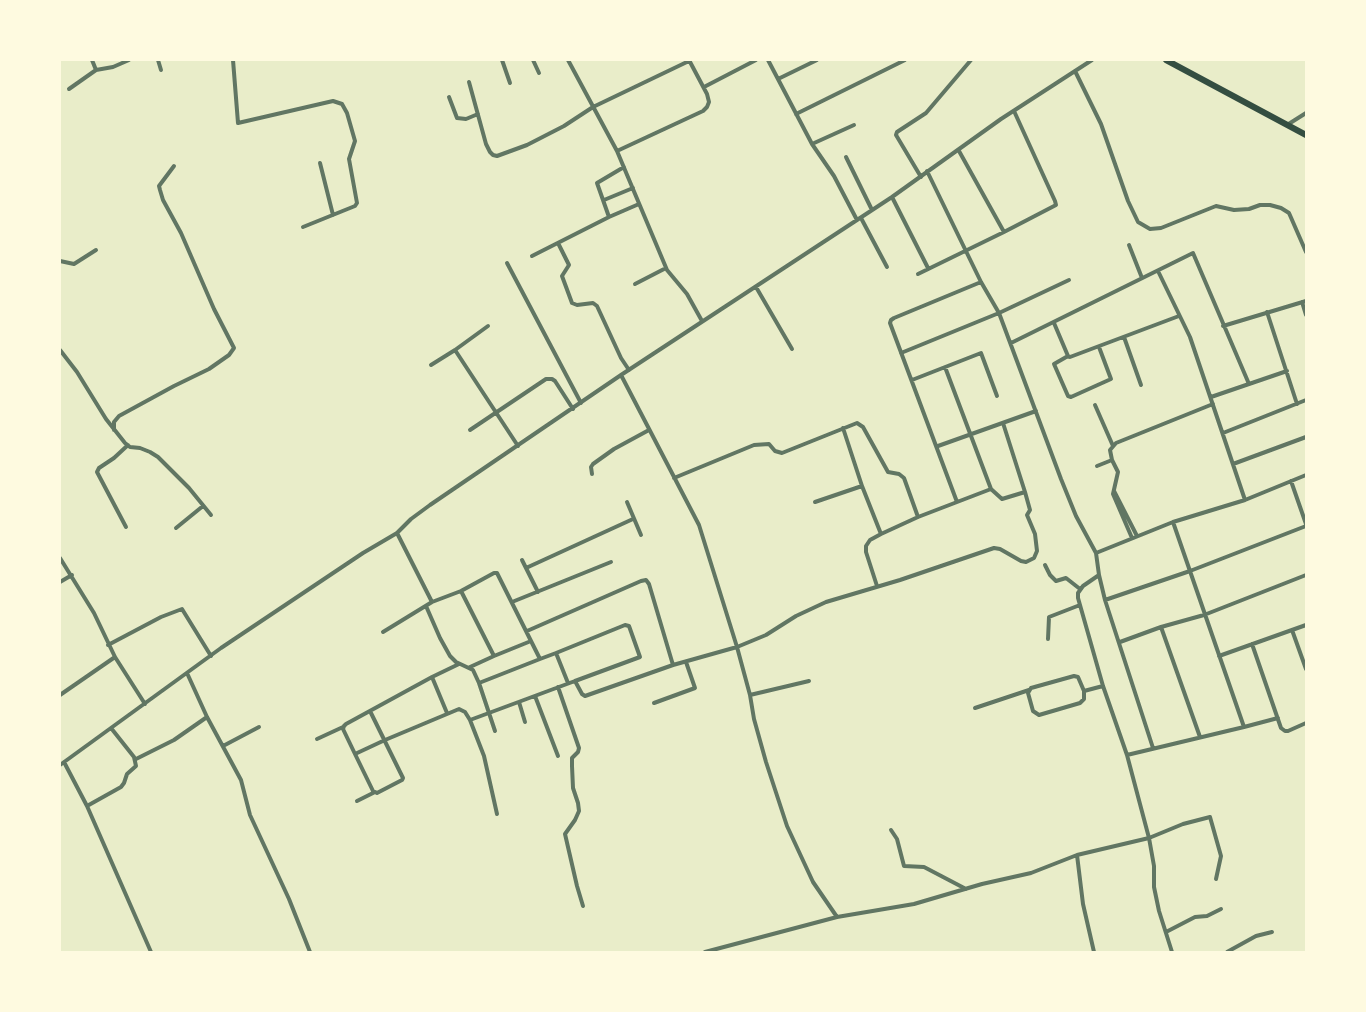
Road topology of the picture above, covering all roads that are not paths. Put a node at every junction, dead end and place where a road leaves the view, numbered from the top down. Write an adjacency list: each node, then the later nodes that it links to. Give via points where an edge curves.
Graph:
1 (92, 60): 16 (street)
2 (129, 60): 16 (street)
3 (158, 60): 17 (street)
4 (232, 60): 48 (street, via 238,123 333,102 345,107 355,141 349,159 357,203)
5 (502, 60): 22 (street)
6 (533, 60): 19 (street)
7 (568, 60): 26 (street)
8 (689, 60): 23 (street); 26 (street)
9 (756, 60): 23 (street)
10 (768, 60): 20 (street)
11 (817, 60): 20 (street)
12 (906, 60): 30 (street)
13 (971, 60): 42 (street, via 926,113 896,134)
14 (1092, 60): 18 (street)
15 (1166, 60): 32 (highway)
16 (96, 70): 24 (street)
17 (161, 70)
18 (1075, 71): 27 (street); 57 (street, via 1101,124 1138,222 1150,229 1216,206 1234,210 1270,205 1289,213)
19 (539, 73)
20 (778, 80): 30 (street)
21 (469, 82): 29 (street)
22 (510, 82)
23 (704, 87): 36 (street, via 709,102 703,111)
24 (69, 89)
25 (449, 97): 29 (street, via 456,118 466,119)
26 (593, 106): 29 (street, via 543,137 497,156 486,144); 36 (street)
27 (1014, 111): 35 (street); 52 (street, via 1056,205)
28 (1306, 113): 32 (street)
29 (478, 114)
30 (796, 114): 34 (street)
31 (854, 125): 34 (street)
32 (1287, 125): 33 (highway)
33 (1306, 135)
34 (812, 144): 50 (street)
35 (959, 151): 41 (street); 52 (street)
36 (617, 152): 40 (street)
37 (846, 157): 47 (street)
38 (320, 163): 48 (street)
39 (174, 166): 108 (street, via 159,186 163,200 234,348 229,356 209,369 119,416 114,422)
40 (624, 167): 43 (street); 45 (street, via 597,183)
41 (928, 172): 42 (street); 56 (street)
42 (921, 177): 44 (street)
43 (633, 188): 45 (street); 46 (street)
44 (892, 197): 47 (street); 63 (street)
45 (604, 200): 49 (street)
46 (639, 204): 49 (street); 62 (street)
47 (872, 210): 50 (street)
48 (333, 215): 51 (street)
49 (609, 217): 53 (street)
50 (859, 219): 61 (street); 70 (street)
51 (303, 227)
52 (1004, 232): 56 (street)
53 (558, 243): 58 (street); 90 (street, via 569,265 562,276 572,303 593,303 597,306)
54 (1129, 244): 66 (street)
55 (96, 250): 59 (street, via 74,264)
56 (966, 251): 63 (street); 68 (street)
57 (1306, 252)
58 (532, 256)
59 (60, 262)
60 (507, 263): 99 (street)
61 (887, 267)
62 (666, 268): 69 (street); 76 (street, via 687,294)
63 (928, 268): 65 (street)
64 (1158, 271): 66 (street); 75 (street); 79 (street, via 1193,253)
65 (918, 274)
66 (1142, 278): 77 (street)
67 (1069, 280): 73 (street)
68 (981, 282): 73 (street); 86 (street, via 891,320)
69 (635, 284)
70 (756, 287): 76 (street); 83 (street)
71 (1304, 301): 72 (street); 74 (street)
72 (1267, 312): 79 (street); 91 (street)
73 (999, 313): 81 (street); 86 (street)
74 (1306, 315)
75 (1179, 316): 80 (street); 97 (street)
76 (702, 321): 90 (street)
77 (1054, 323): 81 (street); 87 (street)
78 (488, 326): 85 (street)
79 (1223, 326): 94 (street)
80 (1124, 337): 82 (street); 95 (street)
81 (1011, 343): 105 (street)
82 (1099, 347): 87 (street); 87 (street, via 1111,379 1071,397 1054,364)
83 (792, 348)
84 (60, 350): 108 (street)
85 (455, 350): 88 (street); 104 (street)
86 (901, 352): 93 (street)
87 (1068, 356)
88 (431, 365)
89 (945, 367): 93 (street); 96 (street, via 981,353); 112 (street)
90 (629, 370): 92 (street)
91 (1287, 371): 94 (street); 101 (street)
92 (621, 375): 99 (street); 110 (street)
93 (912, 380): 116 (street)
94 (1249, 384): 97 (street)
95 (1141, 385)
96 (997, 396)
97 (1211, 397): 100 (street)
98 (1306, 400): 101 (street)
99 (581, 403): 103 (street)
100 (1213, 404): 111 (street); 117 (street)
101 (1297, 404): 111 (street)
102 (1095, 405): 117 (street)
103 (573, 409): 104 (street, via 555,381 549,379); 115 (street)
104 (497, 412): 109 (street); 115 (street)
105 (1036, 412): 106 (street); 144 (street, via 1076,516)
106 (1002, 423): 112 (street); 127 (street)
107 (843, 428): 123 (street, via 782,452 775,451 769,444 754,445); 125 (street); 134 (street, via 854,423 863,427 888,472 904,478)
108 (114, 430): 114 (street)
109 (470, 430)
110 (650, 430): 121 (street, via 614,448 593,464); 123 (street)
111 (1223, 433): 119 (street)
112 (970, 435): 116 (street); 126 (street)
113 (1306, 437): 119 (street)
114 (128, 445): 132 (street, via 158,457); 138 (street, via 97,472)
115 (518, 446): 140 (street, via 430,505)
116 (938, 446): 131 (street)
117 (1113, 446): 118 (street, via 1110,452)
118 (1112, 460): 120 (street); 143 (street, via 1118,472 1114,491)
119 (1233, 464): 128 (street)
120 (1097, 466)
121 (592, 474)
122 (1306, 475): 124 (street)
123 (674, 478): 175 (street, via 699,526)
124 (1290, 481): 128 (street); 137 (street)
125 (862, 486): 130 (street); 141 (street)
126 (990, 489): 127 (street, via 1002,498); 131 (street)
127 (1025, 492): 155 (street, via 1030,510 1027,515 1035,534 1034,558 1021,561 994,548)
128 (1245, 500): 136 (street)
129 (627, 502): 135 (street)
130 (815, 502)
131 (958, 502): 134 (street)
132 (204, 506): 133 (street); 139 (street)
133 (211, 515)
134 (918, 518): 141 (street)
135 (633, 519): 142 (street); 149 (street)
136 (1173, 522): 143 (street); 150 (street)
137 (1306, 525): 150 (street)
138 (126, 527)
139 (176, 528)
140 (397, 533): 160 (street); 177 (street, via 276,610)
141 (881, 534): 155 (street, via 866,546)
142 (641, 535)
143 (1134, 537): 144 (street)
144 (1096, 553): 152 (street)
145 (60, 558): 151 (street)
146 (522, 560): 149 (street)
147 (611, 562): 158 (street)
148 (1045, 565): 156 (street, via 1056,581 1066,578)
149 (526, 568): 158 (street)
150 (1190, 571): 159 (street); 164 (street)
151 (72, 575): 154 (street); 174 (street)
152 (1099, 575): 156 (street); 159 (street)
153 (1306, 575): 164 (street)
154 (60, 582)
155 (878, 586): 175 (street, via 826,602)
156 (1080, 589): 162 (street)
157 (461, 591): 160 (street); 161 (street, via 496,573); 178 (street)
158 (538, 592): 161 (street)
159 (1105, 600): 172 (street)
160 (432, 602): 163 (street)
161 (512, 602): 168 (street)
162 (1080, 605): 170 (street, via 1049,617); 193 (street)
163 (426, 606): 169 (street); 183 (street, via 447,651)
164 (1204, 615): 166 (street); 179 (street)
165 (1306, 625): 167 (street)
166 (1161, 627): 172 (street); 217 (street)
167 (1292, 630): 173 (street); 186 (street)
168 (527, 631): 171 (street); 184 (street, via 646,580)
169 (383, 632)
170 (1048, 639)
171 (531, 641): 178 (street); 181 (street)
172 (1120, 642): 221 (street)
173 (1252, 644): 179 (street); 208 (street)
174 (108, 645): 177 (street, via 161,617 182,610); 180 (street)
175 (737, 647): 182 (street); 199 (street)
176 (556, 653): 181 (street); 189 (street, via 628,626 640,657); 192 (street)
177 (211, 656): 187 (street)
178 (494, 656): 185 (street)
179 (1219, 656): 214 (street)
180 (115, 657): 197 (street); 202 (street)
181 (540, 659): 191 (street)
182 (686, 662): 184 (street); 201 (street, via 695,688)
183 (459, 664): 185 (street); 188 (street)
184 (673, 665): 189 (street, via 585,696)
185 (470, 667): 191 (street)
186 (1306, 669)
187 (187, 673): 202 (street); 207 (street)
188 (432, 676): 204 (street); 205 (street)
189 (575, 681): 192 (street)
190 (809, 681): 199 (street)
191 (479, 683): 206 (street)
192 (568, 683): 194 (street)
193 (1102, 686): 196 (street); 223 (street)
194 (558, 687): 198 (street); 236 (street, via 579,748 572,758 572,766 579,811 565,834)
195 (1029, 690): 196 (street, via 1074,676 1078,677); 196 (street, via 1033,711 1039,715 1080,702 1084,699); 203 (street)
196 (1084, 690)
197 (60, 695)
198 (535, 696): 200 (street); 224 (street)
199 (750, 696): 238 (street, via 766,762 787,826 813,882)
200 (519, 702): 206 (street); 210 (street)
201 (654, 703)
202 (145, 704): 215 (street)
203 (975, 708)
204 (370, 711): 213 (street); 219 (street)
205 (447, 713): 209 (street, via 461,710); 219 (street)
206 (488, 713): 209 (street); 216 (street)
207 (207, 717): 220 (street); 225 (street, via 174,740)
208 (1278, 718): 211 (street, via 1285,731); 214 (street)
209 (470, 720): 230 (street, via 484,756)
210 (524, 722)
211 (1306, 723)
212 (259, 727): 220 (street)
213 (343, 727): 218 (street); 222 (street)
214 (1244, 727): 217 (street)
215 (111, 728): 225 (street); 226 (street)
216 (495, 731)
217 (1200, 737): 221 (street)
218 (317, 739)
219 (385, 740): 222 (street); 227 (street, via 403,779)
220 (223, 746): 242 (street, via 241,780 250,815)
221 (1153, 748): 223 (street)
222 (355, 754): 227 (street)
223 (1127, 755): 232 (street)
224 (558, 756)
225 (136, 760): 229 (street, via 136,766 121,786)
226 (62, 763): 229 (street)
227 (375, 792): 228 (street)
228 (357, 801)
229 (87, 806): 241 (street)
230 (497, 814)
231 (891, 830): 235 (street, via 897,839 904,866 924,867)
232 (1149, 838): 233 (street); 234 (street, via 1210,817 1221,856); 239 (street, via 1154,888)
233 (1077, 855): 235 (street, via 1031,873); 244 (street, via 1083,904)
234 (1216, 879)
235 (966, 889): 238 (street, via 914,904)
236 (583, 906)
237 (1221, 909): 239 (street)
238 (836, 917): 243 (street)
239 (1166, 932): 245 (street)
240 (1272, 932): 246 (street, via 1256,936)
241 (151, 952)
242 (310, 952)
243 (705, 952)
244 (1094, 952)
245 (1172, 952)
246 (1227, 952)

